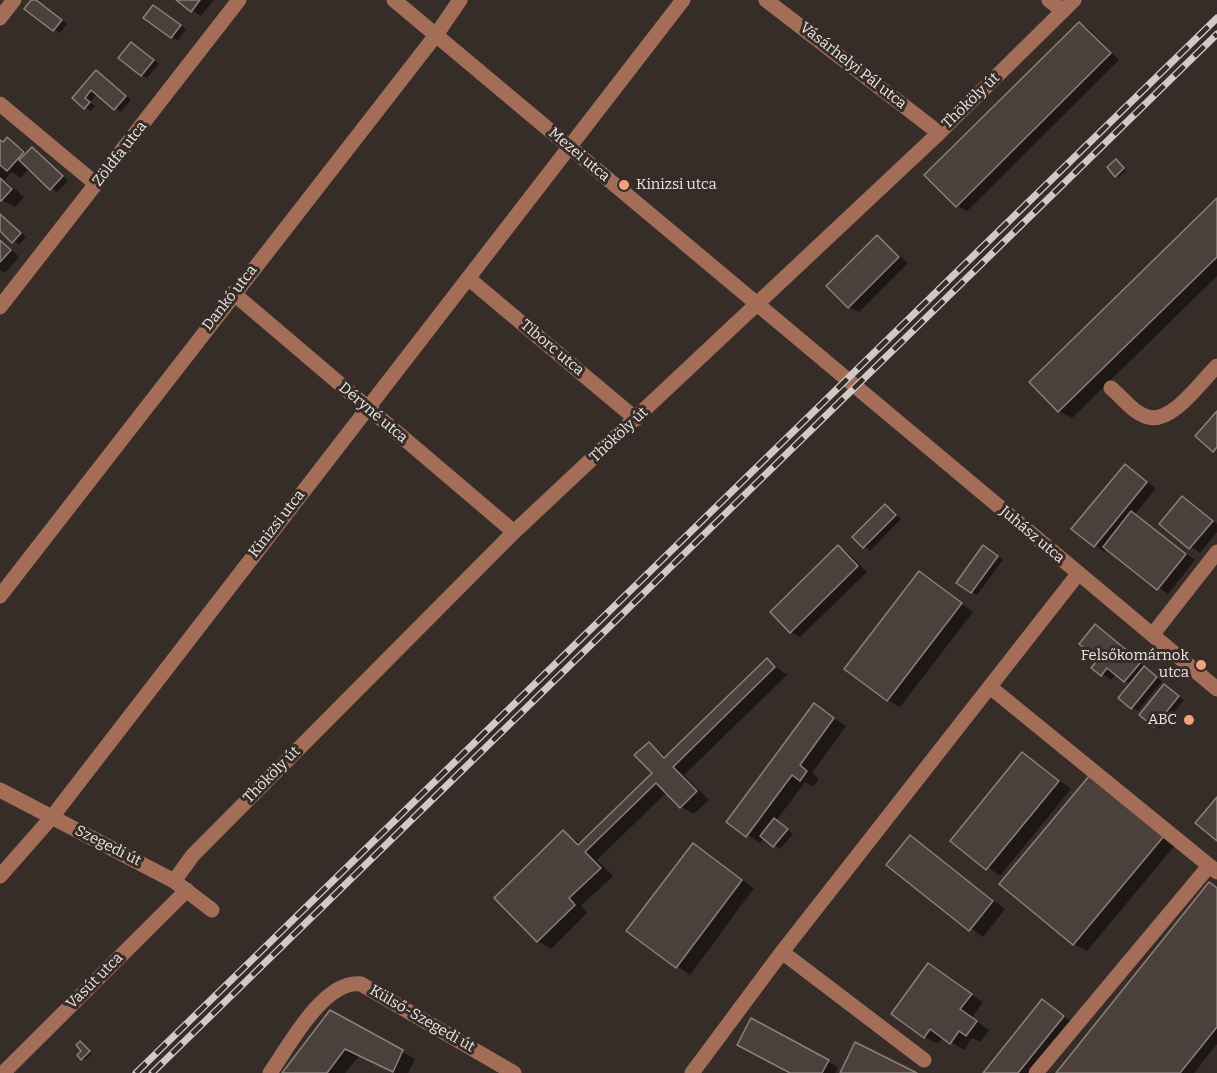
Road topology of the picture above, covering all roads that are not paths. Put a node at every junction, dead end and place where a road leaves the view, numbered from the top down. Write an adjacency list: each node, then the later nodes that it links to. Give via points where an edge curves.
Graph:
1 (14, 0): 9 (street)
2 (239, 0): 14 (street, Zöldfa utca)
3 (394, 0): 10 (street, Mezei utca)
4 (460, 0): 10 (street, Dankó utca)
5 (683, 0): 13 (street, Kinizsi utca)
6 (766, 0): 12 (street, Vásárhelyi Pál utca)
7 (1049, 0): 8 (street)
8 (1069, 5): 12 (street, Thököly út)
9 (0, 18)
10 (436, 35): 13 (street, Mezei utca); 16 (street, Dankó utca)
11 (0, 104): 14 (street)
12 (939, 133): 17 (street, Thököly út)
13 (570, 148): 15 (street, Kinizsi utca); 17 (street, Mezei utca)
14 (96, 184): 18 (street, Zöldfa utca)
15 (468, 278): 22 (street, Kinizsi utca); 23 (street, Tiborc utca)
16 (233, 293): 22 (street, Déryné utca); 27 (street, Dankó utca)
17 (758, 304): 20 (street, Mezei utca); 23 (street, Thököly út)
18 (0, 307)
19 (1217, 366): 21 (street, via 1175,410 1162,417 1148,417)
20 (848, 379): 26 (street, Juhász utca)
21 (1111, 388)
22 (366, 408): 24 (street, Déryné utca); 32 (street, Kinizsi utca)
23 (636, 419): 24 (street, Thököly út)
24 (514, 532): 35 (street, Thököly út, via 193,855)
25 (1217, 552): 28 (street)
26 (1078, 574): 28 (street, Juhász utca); 29 (street)
27 (0, 596)
28 (1153, 634): 30 (street, Juhász utca)
29 (990, 687): 33 (street); 37 (street)
30 (1217, 689)
31 (0, 789): 32 (street, Szegedi út)
32 (52, 817): 34 (street, Kinizsi utca); 35 (street, Szegedi út)
33 (1213, 869): 43 (street)
34 (0, 876)
35 (181, 885): 36 (street, Szegedi út); 39 (street, Vasút utca)
36 (212, 910)
37 (782, 952): 38 (street); 42 (street)
38 (924, 1060)
39 (3, 1073)
40 (270, 1073): 41 (street, Külső-Szegedi út, via 329,994 350,982 361,984)
41 (514, 1073)
42 (692, 1073)
43 (1036, 1073)

